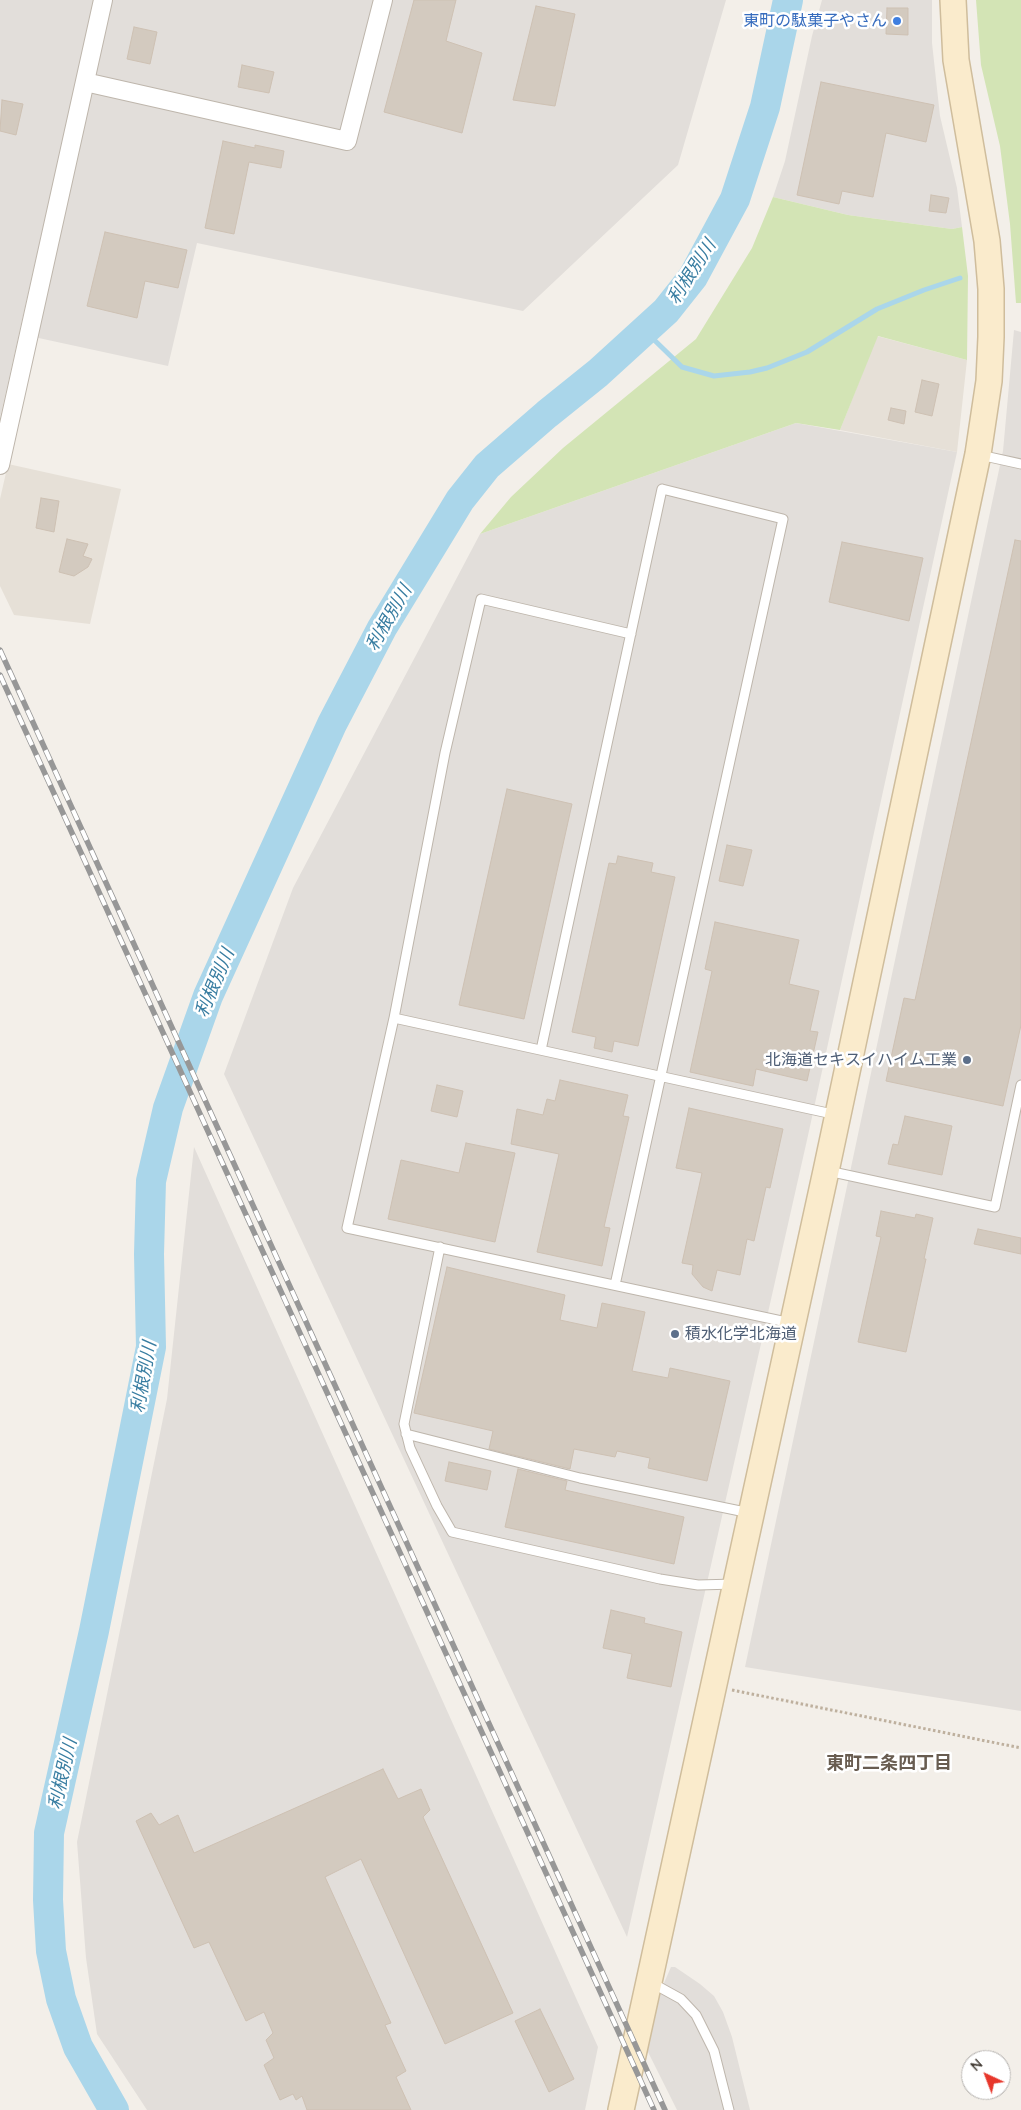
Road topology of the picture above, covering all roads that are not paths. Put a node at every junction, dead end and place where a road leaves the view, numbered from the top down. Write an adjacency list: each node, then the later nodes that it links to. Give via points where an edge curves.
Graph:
1 (103, 0): 4 (street)
2 (382, 0): 4 (street, via 347,141)
3 (952, 0): 5 (street, via 956,60 987,241 991,289 989,380)
4 (85, 82): 7 (street)
5 (978, 454): 6 (lane); 13 (street)
6 (1021, 464)
7 (0, 465)
8 (631, 634): 9 (lane, via 481,599 445,753); 10 (lane); 11 (lane, via 662,490 783,519)
9 (394, 1018): 10 (lane); 15 (lane, via 347,1228)
10 (541, 1050): 11 (lane)
11 (661, 1076): 13 (lane); 16 (lane)
12 (1021, 1085): 14 (lane, via 995,1207)
13 (837, 1115): 14 (street)
14 (826, 1171): 17 (street)
15 (440, 1247): 16 (lane); 18 (lane, via 404,1424)
16 (615, 1285): 17 (lane)
17 (793, 1323): 19 (street)
18 (406, 1434): 19 (lane, via 580,1478); 20 (lane, via 437,1506 452,1532 660,1579 698,1585)
19 (751, 1514): 20 (street)
20 (736, 1584): 21 (street)
21 (649, 1982): 22 (street); 23 (lane, via 681,1999 696,2015 714,2051)
22 (621, 2110)
23 (729, 2110)

